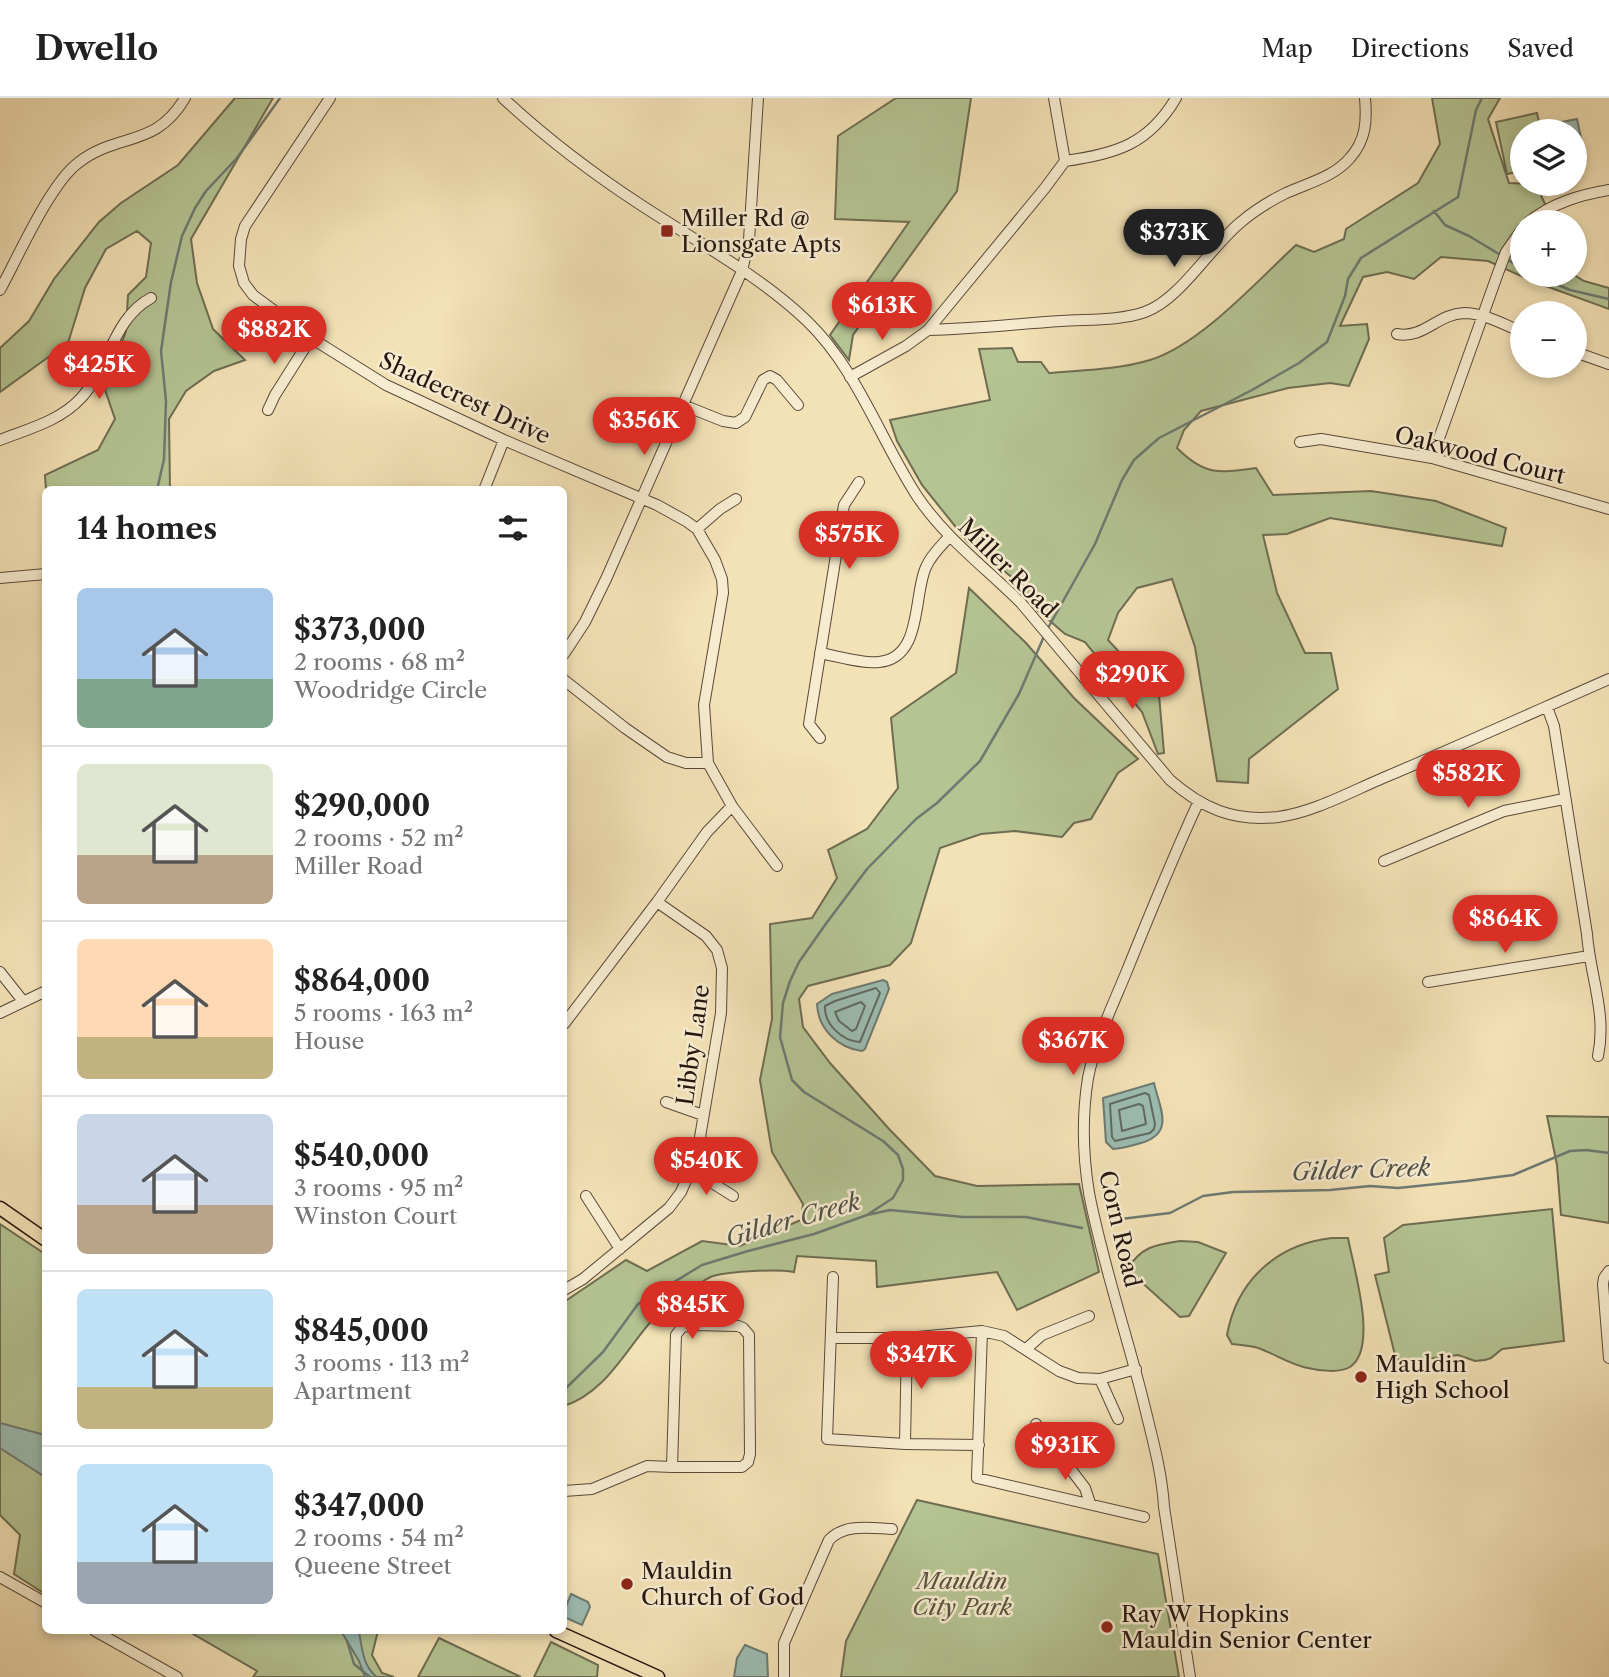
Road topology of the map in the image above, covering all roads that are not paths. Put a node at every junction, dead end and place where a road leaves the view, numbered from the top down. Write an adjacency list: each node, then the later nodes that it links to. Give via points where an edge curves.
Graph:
1 (185, 98): 13 (street, via 162,127 95,152 67,173)
2 (330, 98): 19 (street, Shadecrest Drive, via 253,211 239,253 240,272 253,295)
3 (503, 98): 12 (street, Miller Road, via 593,173)
4 (758, 98): 12 (street, via 749,240)
5 (1054, 98): 8 (street)
6 (1176, 98): 8 (street, via 1151,131 1131,144)
7 (1365, 98): 17 (street, via 1364,135 1349,159 1332,173 1255,211 1158,306 1131,316)
8 (1065, 160): 17 (street)
9 (1609, 190): 10 (street)
10 (1545, 210)
11 (1510, 246): 15 (street)
12 (742, 271): 22 (street, Miller Road, via 810,324); 23 (street)
13 (0, 290)
14 (151, 298): 26 (street, via 132,311 92,383 71,408)
15 (1483, 316): 16 (street); 18 (street, via 1457,314 1408,336); 29 (street)
16 (1510, 327)
17 (928, 330): 22 (street)
18 (1397, 334)
19 (311, 338): 25 (street); 27 (street, Shadecrest Drive, via 386,385)
20 (1587, 356): 21 (street)
21 (1609, 364)
22 (850, 377): 36 (street, Miller Road, via 917,496)
23 (683, 405): 24 (street, via 736,423 770,376); 32 (street)
24 (797, 405)
25 (268, 410)
26 (0, 440)
27 (503, 440): 31 (street); 32 (street, Shadecrest Drive)
28 (1300, 442): 29 (street, Oakwood Court, via 1321,439)
29 (1433, 458): 34 (street, Oakwood Court)
30 (859, 482): 40 (street, via 844,505)
31 (486, 486)
32 (643, 499): 35 (street, Shadecrest Drive); 39 (street, via 585,622)
33 (736, 499): 35 (street)
34 (1609, 509)
35 (697, 529): 45 (street, Shadecrest Drive, via 715,560 723,593 704,705)
36 (949, 537): 40 (street, via 926,567 904,649 878,662); 47 (street, Miller Road, via 994,576 1170,780)
37 (42, 574): 38 (street)
38 (0, 578)
39 (567, 649)
40 (820, 653): 44 (street, via 809,724)
41 (1609, 679): 43 (street, Miller Road)
42 (567, 682): 45 (street, via 667,757)
43 (1547, 707): 46 (street); 47 (street, Miller Road, via 1306,810 1278,817 1242,816)
44 (820, 738)
45 (708, 763): 48 (street, Shadecrest Drive)
46 (1564, 799): 49 (street, via 1504,811); 52 (street)
47 (1198, 803): 77 (street, Corn Road, via 1118,992 1088,1076 1084,1139 1090,1194)
48 (732, 806): 50 (street, Shadecrest Drive); 51 (street, via 707,832)
49 (1384, 861)
50 (778, 866)
51 (657, 902): 58 (street); 61 (street, Libby Lane, via 706,936 719,956 721,1013)
52 (1589, 956): 54 (street); 59 (street, via 1602,1026)
53 (0, 972): 56 (street)
54 (1428, 982)
55 (42, 993): 56 (street)
56 (23, 1002): 57 (street)
57 (0, 1013)
58 (567, 1020)
59 (1598, 1056)
60 (666, 1102): 61 (street)
61 (703, 1115): 62 (street, Libby Lane)
62 (691, 1173): 64 (street); 67 (street, Libby Lane, via 670,1208)
63 (586, 1196): 67 (street)
64 (733, 1196)
65 (0, 1208): 66 (main road)
66 (42, 1238)
67 (620, 1249): 70 (street, Libby Lane)
68 (1609, 1271): 76 (street, via 1603,1284)
69 (833, 1277): 73 (street)
70 (567, 1288)
71 (1089, 1316): 75 (street, via 1042,1335)
72 (982, 1331): 74 (street); 75 (street, via 1004,1336); 82 (street)
73 (832, 1338): 74 (street); 81 (street, via 827,1439)
74 (907, 1338): 81 (street)
75 (1026, 1349): 78 (street, via 1059,1371)
76 (1609, 1358)
77 (1136, 1369): 78 (street); 95 (street, Corn Road, via 1162,1484)
78 (1100, 1379): 79 (street)
79 (1118, 1419)
80 (1036, 1424): 85 (street, via 1086,1488)
81 (905, 1444): 82 (street)
82 (979, 1445): 85 (street, via 978,1478)
83 (672, 1467): 83 (street, via 676,1335 685,1326 743,1328 750,1340 748,1462 733,1469); 84 (street, via 647,1466 592,1489)
84 (567, 1491)
85 (1090, 1503): 86 (street)
86 (1144, 1517)
87 (892, 1529): 94 (street, via 855,1528 829,1540 784,1643)
88 (0, 1577): 89 (street)
89 (42, 1601)
90 (100, 1634): 92 (street)
91 (563, 1634): 93 (main road)
92 (177, 1677)
93 (658, 1677)
94 (784, 1677)
95 (1190, 1677)

